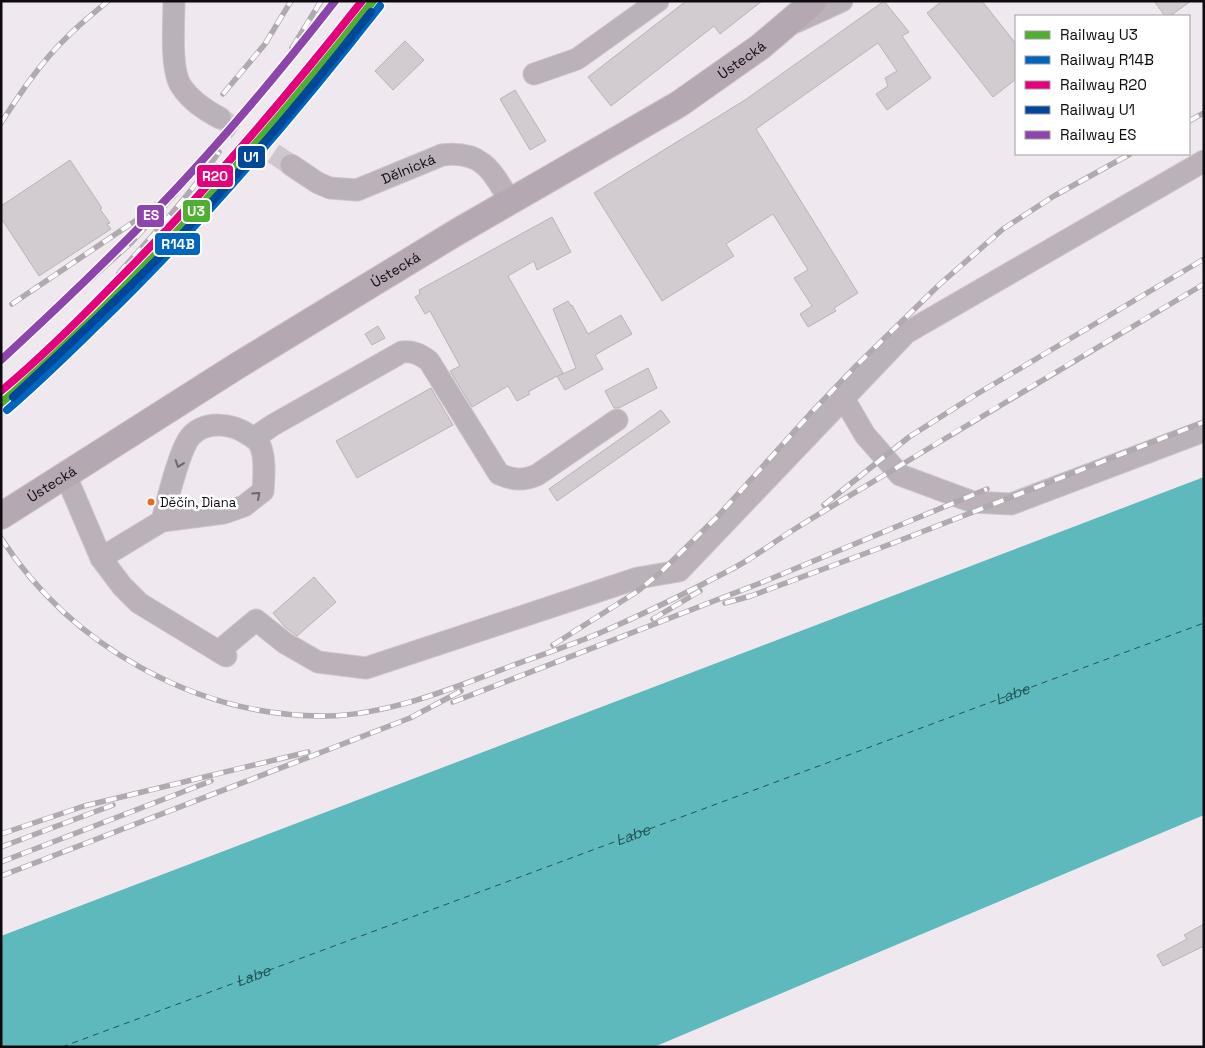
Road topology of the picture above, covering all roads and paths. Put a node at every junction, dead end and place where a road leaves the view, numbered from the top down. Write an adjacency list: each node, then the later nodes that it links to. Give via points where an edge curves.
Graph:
1 (174, 1): 7 (street, via 175,60 180,85 202,108)
2 (658, 1): 6 (street, via 577,59)
3 (842, 1): 5 (street, Ústecká)
4 (810, 3): 5 (main road, Ústecká)
5 (788, 24): 10 (main road, Ústecká, via 679,104)
6 (534, 74)
7 (220, 118)
8 (1204, 161): 11 (street, via 906,333)
9 (291, 165): 10 (street, Dělnická, via 330,188 357,190 442,155 456,153 479,160 491,170)
10 (510, 201): 15 (main road, Ústecká, via 246,361)
11 (844, 399): 13 (street, via 865,435 900,474 973,502 1010,504); 18 (street, via 678,571 638,578 366,668 318,662 285,643 256,620 223,653 139,603)
12 (617, 420): 14 (street, via 537,475 526,480 512,479 498,474 429,361 411,351 402,352)
13 (1204, 431)
14 (254, 438): 17 (street, one-way to 17, via 239,428 218,425 203,427 190,438 180,458); 17 (street, one-way to 14, via 224,513 244,506 263,490 265,463 259,442)
15 (66, 476): 16 (main road, Ústecká); 18 (street)
16 (3, 515)
17 (162, 520): 18 (street)
18 (101, 558)

